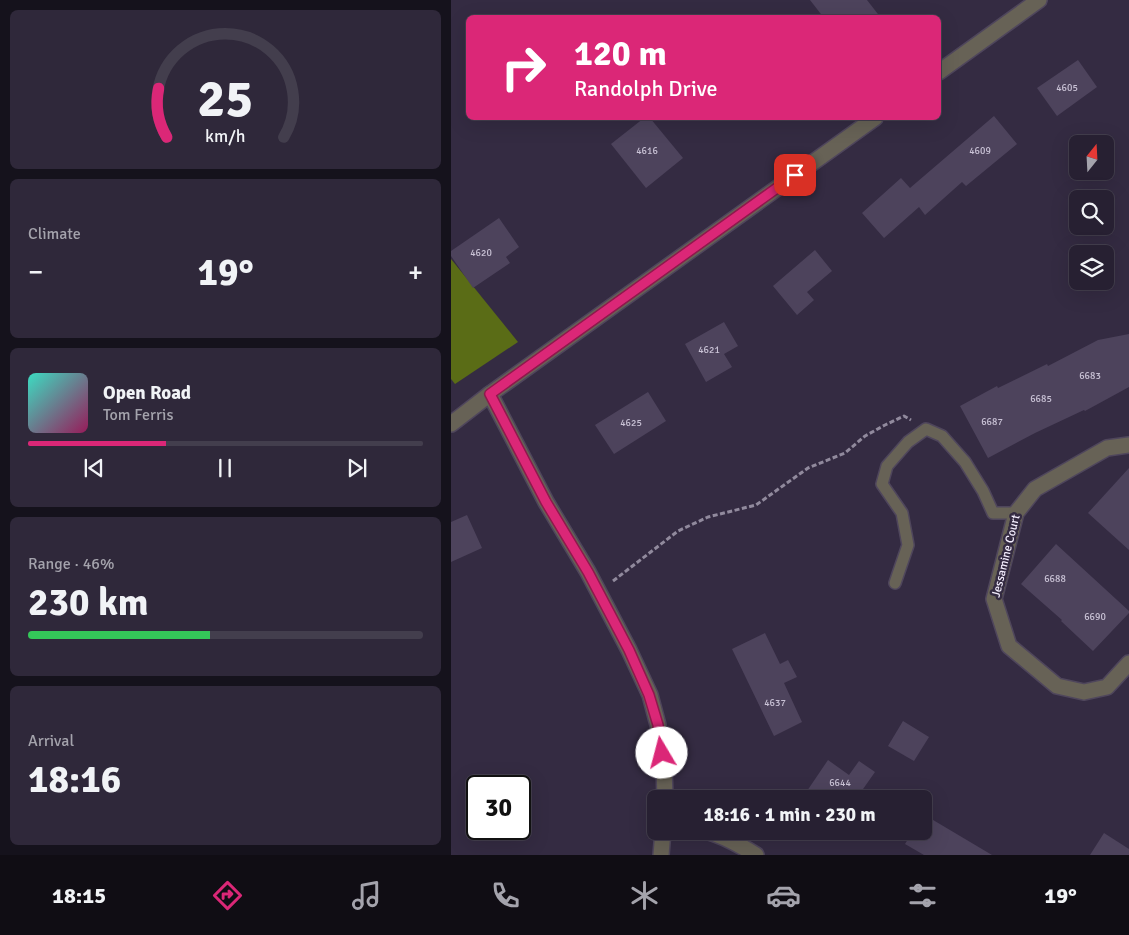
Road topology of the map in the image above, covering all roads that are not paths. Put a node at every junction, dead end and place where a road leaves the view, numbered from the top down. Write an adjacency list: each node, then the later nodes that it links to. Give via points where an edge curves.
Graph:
1 (1039, 0): 2 (street)
2 (941, 71)
3 (872, 120): 4 (street)
4 (490, 394): 5 (street); 10 (street, via 546,502 599,592 649,695 658,725)
5 (451, 424)
6 (1129, 445): 7 (street, Jessamine Court, via 1107,448 1035,489)
7 (1016, 513): 8 (lane, via 993,512 965,462 942,436 927,429 908,442 887,466 882,484 902,513 908,545); 9 (street, Jessamine Court, via 993,599 1009,646 1057,686 1083,692 1107,686)
8 (895, 582)
9 (1129, 663)
10 (665, 790)
11 (662, 840): 13 (street)
12 (729, 840): 14 (street)
13 (661, 855)
14 (756, 855)

